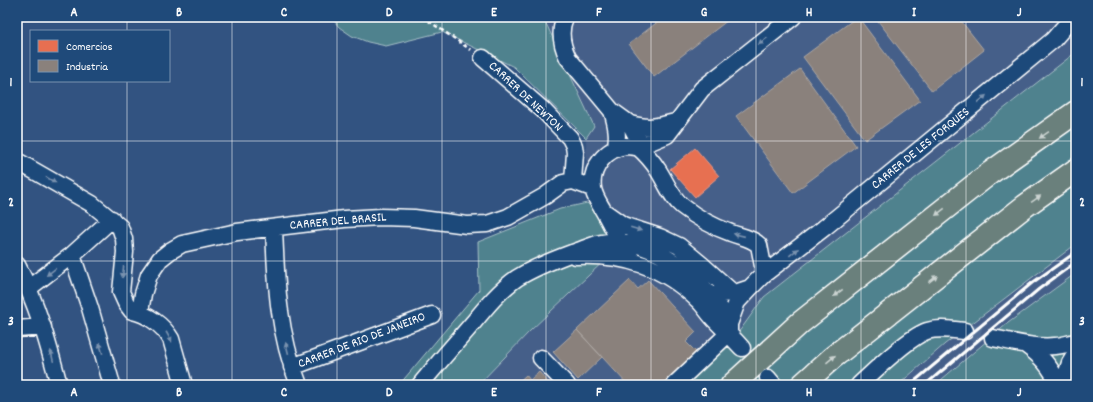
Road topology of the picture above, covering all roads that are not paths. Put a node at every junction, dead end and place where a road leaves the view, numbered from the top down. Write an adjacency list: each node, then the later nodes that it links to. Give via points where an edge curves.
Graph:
1 (565, 17): 5 (street, via 561,30 564,50)
2 (793, 17): 7 (street, one-way to 7, via 702,89)
3 (1072, 17): 25 (street, CARRER DE LES FORQUES, one-way to 3, via 1053,40)
4 (483, 58): 13 (street, CARRER DE NEWTON, via 542,109 570,138 575,153)
5 (612, 111): 8 (street); 10 (street, via 617,132)
6 (1076, 112): 51 (highway, one-way to 51, via 990,173 806,318)
7 (675, 122): 8 (street, via 646,128); 9 (street, via 667,135)
8 (630, 124): 9 (street, via 637,136)
9 (638, 147): 10 (street, via 626,146); 25 (street, one-way to 9, via 759,244 712,225 682,206 666,186 659,171)
10 (615, 149): 14 (street, via 598,164)
11 (17, 161): 16 (street, one-way to 16, via 92,204)
12 (1076, 170): 52 (highway, one-way to 12, via 832,358 1025,206)
13 (573, 181): 14 (street); 17 (street, CARRER DEL BRASIL, via 563,183 508,218 487,224 467,225 414,218 381,217)
14 (592, 188): 15 (street)
15 (603, 210): 18 (street); 19 (street); 28 (street, one-way to 28, via 622,225 679,246)
16 (112, 219): 20 (street); 30 (street, one-way to 30, via 120,227 124,239 121,292 132,311)
17 (274, 228): 30 (street, CARRER DEL BRASIL, via 237,232 182,244 170,251 160,258 149,275); 42 (street, one-way to 17, via 282,329 276,284)
18 (620, 242): 19 (street); 22 (street); 29 (street, via 662,254 689,274)
19 (594, 245): 21 (street)
20 (72, 255): 26 (street, one-way to 26); 45 (street, one-way to 20)
21 (564, 256): 22 (street, via 594,255); 48 (street, via 532,269 502,291)
22 (633, 261): 24 (street)
23 (17, 265): 26 (street)
24 (665, 274): 29 (street, via 673,274 701,295); 33 (street, via 682,285 715,320)
25 (763, 275): 27 (street, CARRER DE LES FORQUES)
26 (29, 288): 32 (street)
27 (750, 288): 28 (street); 33 (street, CARRER DE LES FORQUES, via 737,302)
28 (732, 292): 29 (street)
29 (709, 296): 33 (street)
30 (140, 312): 46 (street, one-way to 46, via 168,334)
31 (432, 315): 42 (street, CARRER DE RIO DE JANEIRO)
32 (43, 327): 34 (street); 44 (street, one-way to 32)
33 (729, 328): 39 (street); 50 (street)
34 (17, 329)
35 (965, 331): 53 (street, via 926,331)
36 (993, 338): 38 (street)
37 (1076, 342): 38 (street, via 1056,346)
38 (1026, 345): 54 (street, via 1048,364)
39 (742, 348)
40 (1076, 353): 55 (street)
41 (541, 358): 49 (street)
42 (292, 367): 47 (street)
43 (1076, 381): 56 (street)
44 (59, 385)
45 (112, 385)
46 (184, 385)
47 (299, 385)
48 (420, 385)
49 (567, 385)
50 (674, 385)
51 (732, 385)
52 (802, 385)
53 (858, 385)
54 (1059, 385)
55 (1063, 385)
56 (1070, 385)

